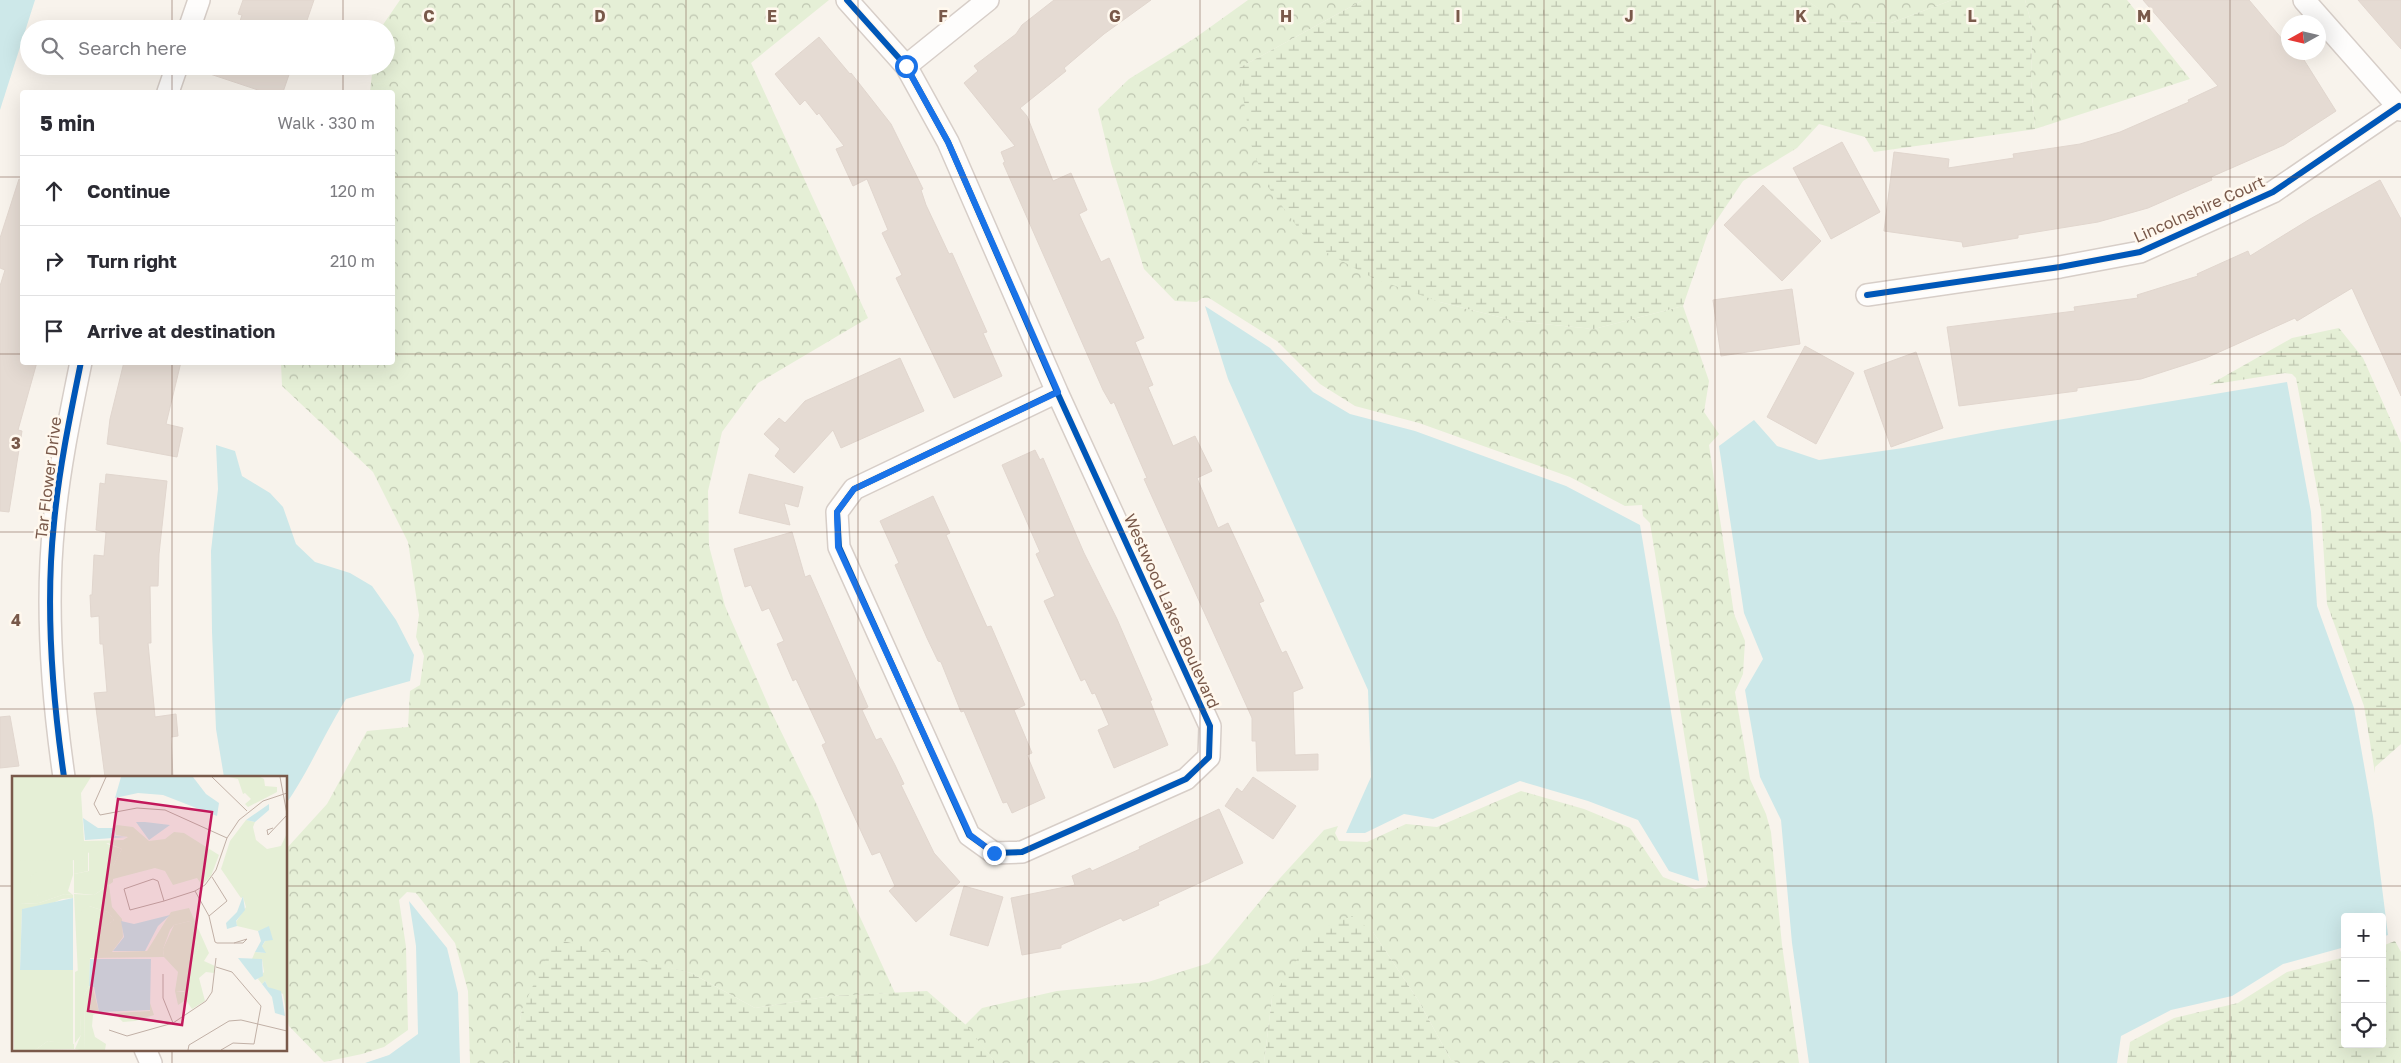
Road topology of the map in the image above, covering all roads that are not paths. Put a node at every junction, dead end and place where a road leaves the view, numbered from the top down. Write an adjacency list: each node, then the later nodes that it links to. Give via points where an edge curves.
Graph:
1 (199, 0): 5 (street)
2 (847, 0): 6 (street, Westwood Lakes Boulevard)
3 (988, 0): 6 (street)
4 (2304, 0): 9 (street)
5 (193, 20)
6 (906, 66): 12 (street, Westwood Lakes Boulevard, via 948,142)
7 (174, 75): 8 (street)
8 (169, 90)
9 (2400, 108): 10 (street, Lincolnshire Court, via 2274,192 2140,252)
10 (1867, 295)
11 (80, 365): 13 (street, Tar Flower Drive, via 66,434 54,524 50,611 55,716)
12 (1058, 392): 12 (street, Westwood Lakes Boulevard, via 1210,726 1208,757 1186,779 1095,820 1022,852 994,853 970,835 838,547 837,512 854,489)
13 (64, 776)
14 (145, 1050): 15 (street)
15 (151, 1063)

